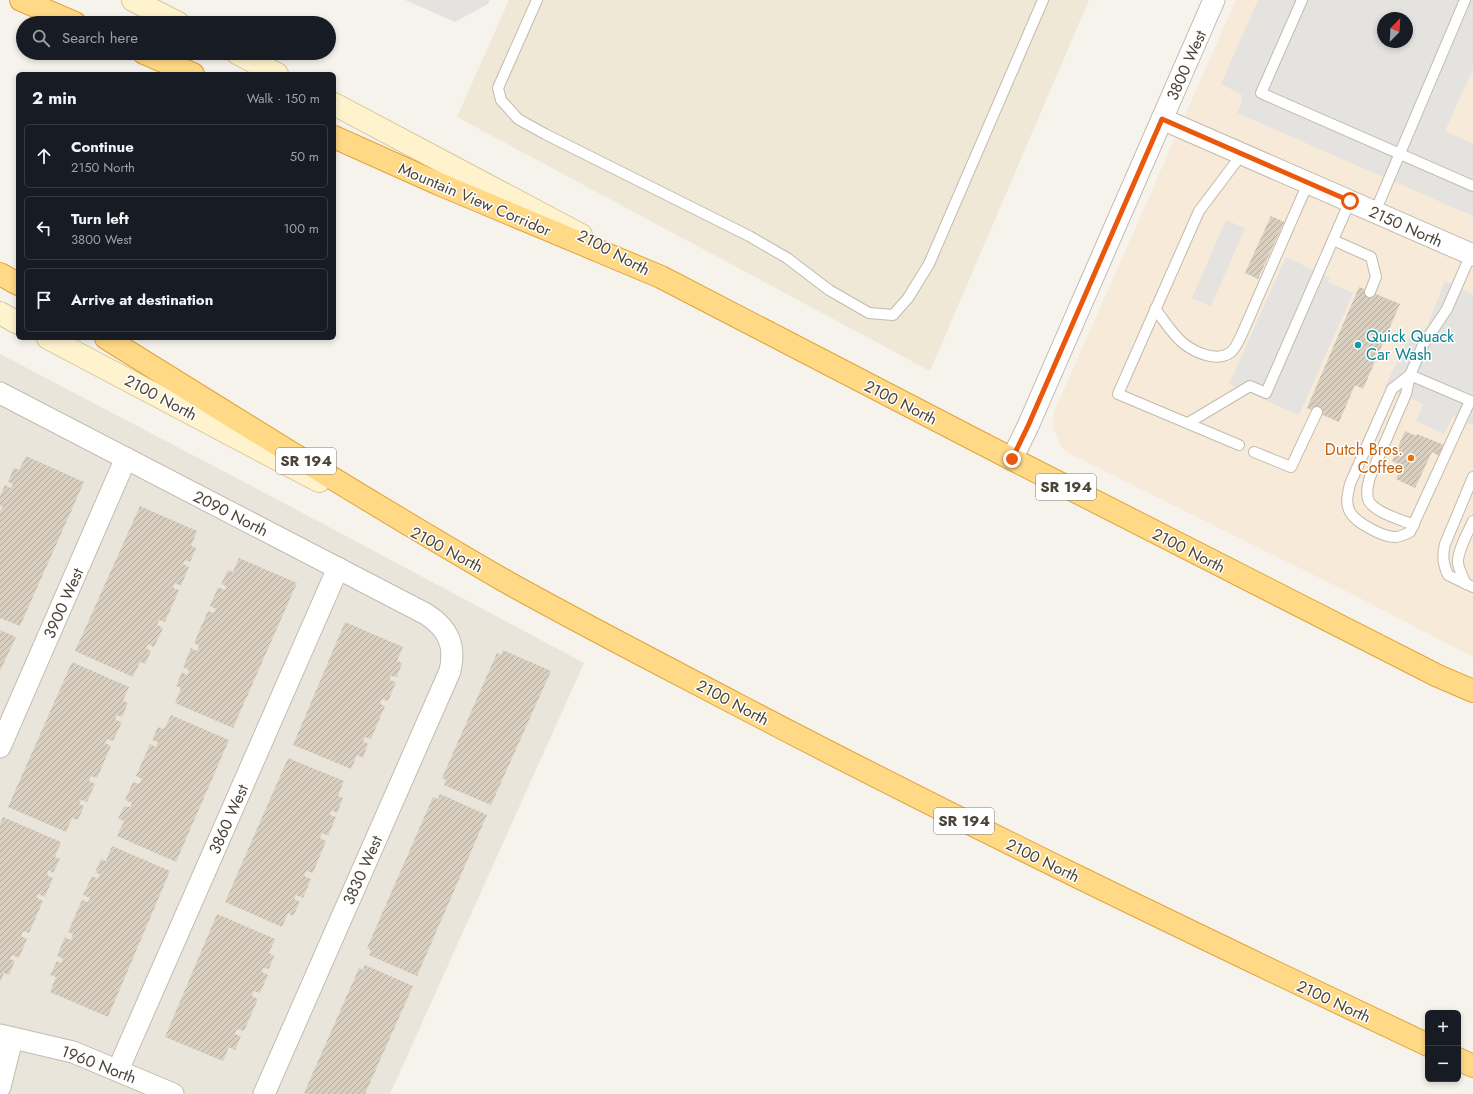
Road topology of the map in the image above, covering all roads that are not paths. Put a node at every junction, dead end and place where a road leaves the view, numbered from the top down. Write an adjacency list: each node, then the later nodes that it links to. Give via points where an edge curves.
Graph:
1 (21, 0): 8 (highway)
2 (133, 0): 9 (main road)
3 (536, 0): 4 (lane, via 498,88 501,100 518,119 749,236 787,258 829,290 868,312 893,314 908,298 929,264)
4 (1044, 0)
5 (1214, 0): 15 (street, 3800 West)
6 (1302, 0): 18 (lane, via 1261,93)
7 (1465, 0): 18 (lane)
8 (59, 16)
9 (164, 16)
10 (160, 60): 12 (highway)
11 (250, 60): 13 (main road)
12 (188, 72)
13 (273, 72)
14 (336, 105): 26 (main road, 2100 North)
15 (1162, 119): 17 (street, 2150 North); 42 (street, 3800 West)
16 (336, 138): 26 (highway, Mountain View Corridor / SR 194)
17 (1242, 154): 19 (street, 2150 North); 29 (lane, via 1199,211)
18 (1400, 154): 20 (lane); 22 (lane)
19 (1308, 183): 21 (street, 2150 North); 29 (lane, via 1242,334 1230,353 1216,357 1189,347 1181,342)
20 (1473, 186)
21 (1350, 201): 22 (street, 2150 North); 23 (lane)
22 (1375, 212): 24 (street, 2150 North)
23 (1333, 240): 28 (lane, via 1371,257 1376,277); 38 (lane, via 1266,393 1250,386)
24 (1472, 255): 34 (lane, via 1447,309 1423,345)
25 (0, 274): 27 (highway)
26 (661, 277): 42 (highway, 2100 North / SR 194)
27 (16, 283)
28 (1370, 292)
29 (1156, 309): 38 (lane, via 1118,394)
30 (0, 313): 31 (main road)
31 (16, 321)
32 (52, 340): 47 (main road, 2100 North)
33 (109, 340): 47 (highway, SR 194)
34 (1410, 375): 36 (lane); 45 (lane, via 1406,394 1370,476 1367,489 1368,500 1375,508); 45 (lane, via 1392,389 1350,484 1347,498 1350,511 1358,522 1384,535 1396,537 1406,534)
35 (0, 393): 41 (street, 2090 North)
36 (1472, 402): 45 (lane)
37 (1317, 412): 40 (lane, via 1291,467)
38 (1188, 423): 39 (lane)
39 (1239, 445)
40 (1254, 452)
41 (126, 458): 46 (street, 2090 North); 51 (street, 3900 West)
42 (1012, 459): 50 (highway, 2100 North / SR 194)
43 (1473, 477): 48 (lane, via 1443,554 1448,575)
44 (1473, 521): 48 (lane, via 1458,561 1459,570)
45 (1414, 525)
46 (338, 568): 49 (street, 2090 North, via 434,620 442,626); 56 (street, 3860 West)
47 (507, 582): 53 (highway, 2100 North / SR 194, via 758,716 1070,874)
48 (1469, 585)
49 (451, 645): 59 (street, 3830 West, via 450,671)
50 (1473, 691)
51 (0, 747)
52 (6, 1037): 56 (street, 1960 North, via 74,1052); 57 (street)
53 (1425, 1044)
54 (1461, 1060): 55 (highway)
55 (1473, 1066)
56 (118, 1070): 58 (street, 1960 North)
57 (0, 1087)
58 (173, 1094)
59 (264, 1094)

